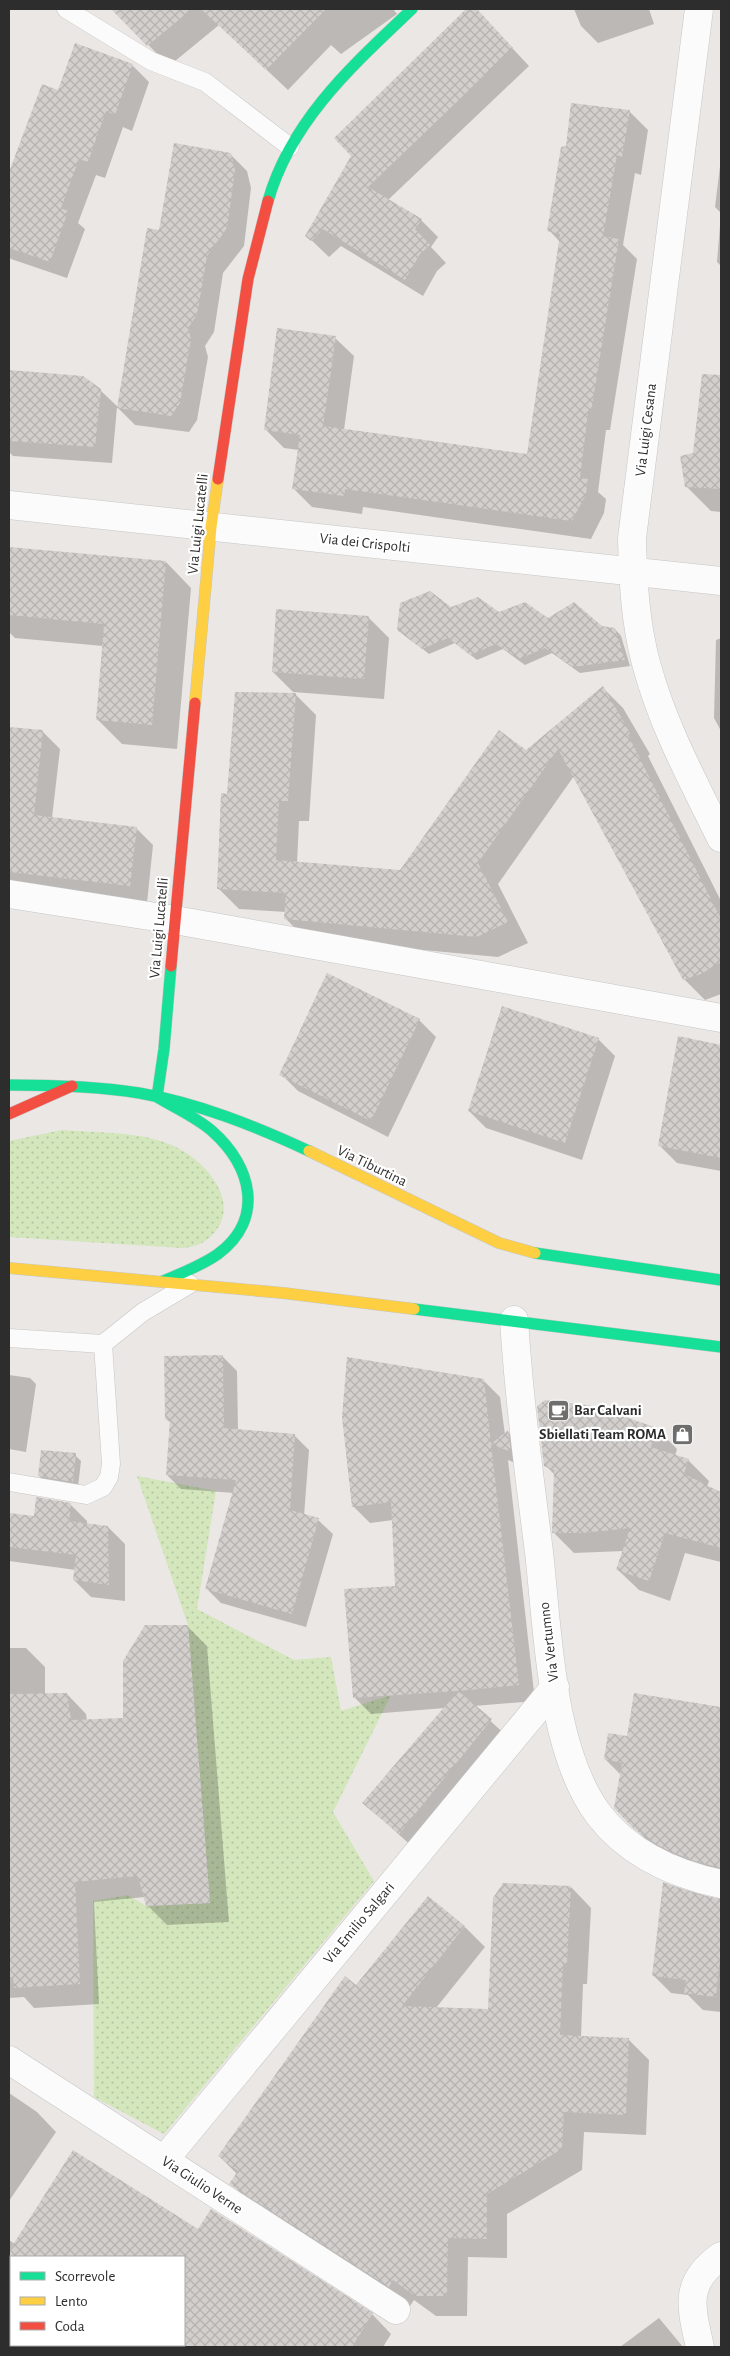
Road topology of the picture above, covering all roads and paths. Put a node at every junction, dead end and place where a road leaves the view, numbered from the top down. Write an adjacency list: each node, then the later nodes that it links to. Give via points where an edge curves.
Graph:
1 (66, 9): 4 (lane, via 151,61 205,82)
2 (412, 9): 4 (main road, Via Luigi Lucatelli, via 350,67 307,118)
3 (699, 9): 7 (street, Via Luigi Cesana, via 632,538)
4 (290, 147): 6 (main road, Via Luigi Lucatelli, via 269,196 248,279)
5 (9, 505): 6 (street, Via dei Crispolti)
6 (211, 527): 7 (street, Via dei Crispolti); 11 (main road, Via Luigi Lucatelli)
7 (632, 572): 8 (street, Via dei Crispolti); 9 (street, Via Luigi Cesana, via 635,608 649,672 667,725)
8 (721, 581)
9 (721, 838)
10 (9, 894): 11 (street)
11 (174, 920): 12 (street); 15 (main road, Via Luigi Lucatelli)
12 (721, 1018)
13 (9, 1085): 14 (main road, Via Tiburtina)
14 (72, 1086): 15 (main road, Via Tiburtina); 16 (main road)
15 (157, 1097): 18 (main road, Via Tiburtina, via 245,1124 499,1243 546,1255); 19 (main road, via 205,1125 224,1143 246,1177 250,1198 246,1219 228,1246 204,1263)
16 (9, 1114)
17 (9, 1268): 19 (main road)
18 (721, 1280)
19 (163, 1281): 20 (main road)
20 (191, 1283): 21 (main road); 23 (lane, via 143,1312)
21 (514, 1320): 24 (main road); 26 (street, Via Vertumno)
22 (9, 1338): 23 (lane)
23 (103, 1344): 25 (lane, via 112,1464 103,1487 86,1495)
24 (721, 1347)
25 (9, 1482)
26 (554, 1687): 27 (street, Via Vertumno, via 573,1764 599,1814 632,1847 674,1870); 29 (street, Via Emilio Salgari)
27 (721, 1884)
28 (9, 2060): 29 (street, Via Giulio Verne)
29 (164, 2160): 31 (street, Via Giulio Verne)
30 (721, 2256): 32 (street, via 705,2270 694,2287 691,2308)
31 (396, 2310)
32 (700, 2347)

